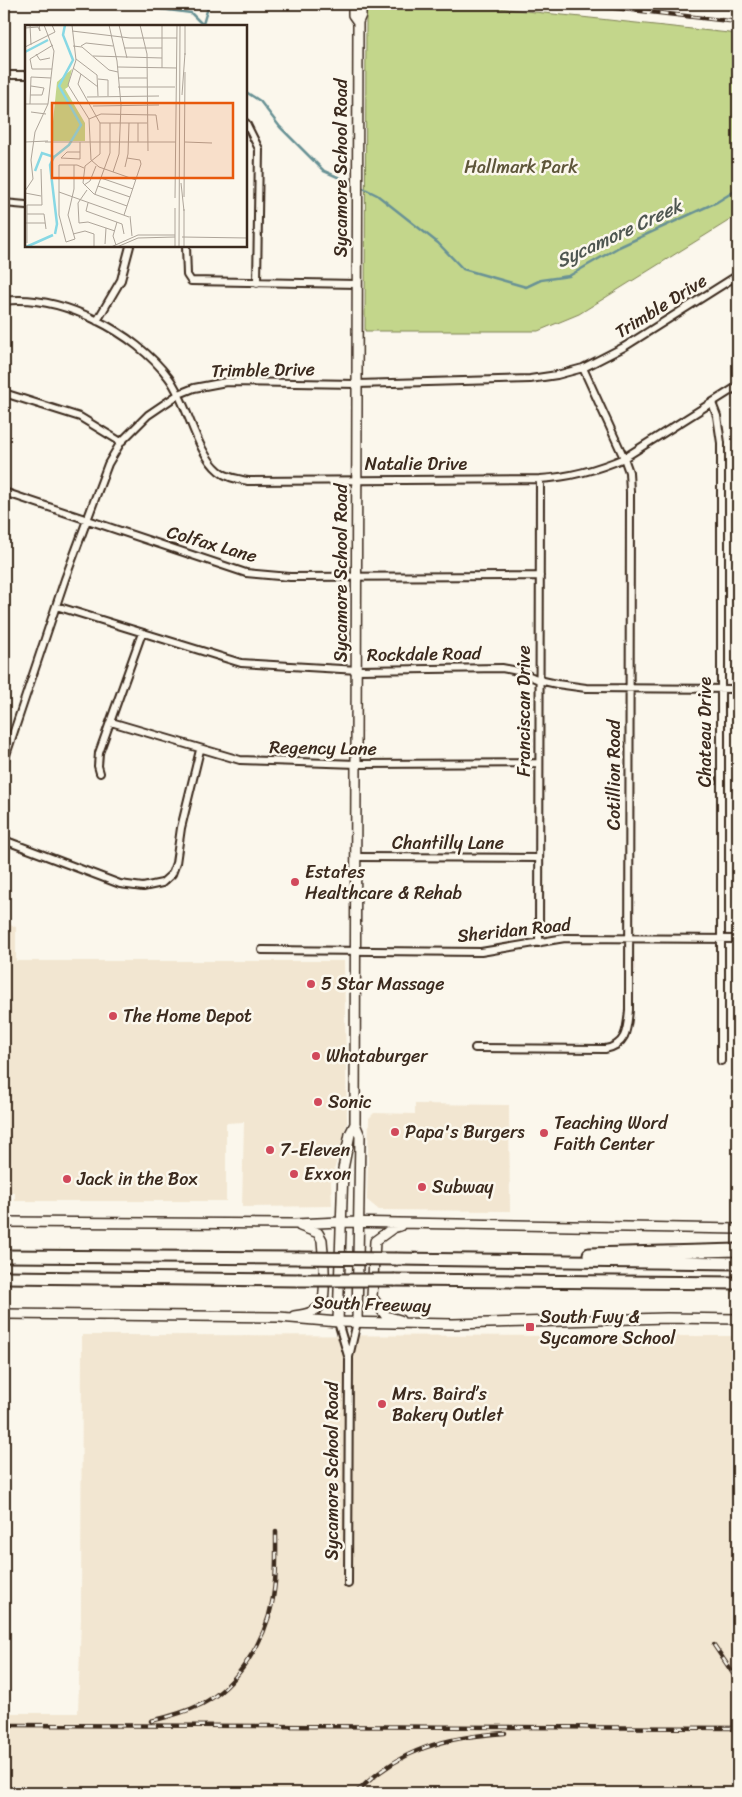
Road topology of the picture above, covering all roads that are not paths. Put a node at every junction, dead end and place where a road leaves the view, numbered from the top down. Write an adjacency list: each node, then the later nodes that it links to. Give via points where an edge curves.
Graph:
1 (353, 4): 3 (main road, Sycamore School Road, via 353,15)
2 (361, 4): 3 (main road, Sycamore School Road)
3 (358, 22): 13 (main road, Sycamore School Road)
4 (4, 75): 5 (street)
5 (25, 75)
6 (248, 127): 12 (street, via 259,149)
7 (4, 203): 8 (street)
8 (25, 205)
9 (129, 248): 15 (street, via 121,280)
10 (186, 248): 12 (street, via 186,275 191,281)
11 (738, 275): 16 (street, Trimble Drive, via 624,347)
12 (257, 283): 13 (street)
13 (357, 284): 17 (main road, Sycamore School Road)
14 (4, 301): 15 (street, Natalie Drive, via 38,301)
15 (97, 321): 20 (street, Natalie Drive, via 128,338 152,358)
16 (583, 368): 17 (street, Trimble Drive, via 557,376 530,379); 23 (street, Cotillion Road)
17 (357, 384): 20 (street, Trimble Drive, via 226,382); 25 (main road, Sycamore School Road)
18 (738, 386): 21 (street, Natalie Drive)
19 (4, 393): 22 (street, via 80,417)
20 (180, 394): 22 (street, Trimble Drive, via 148,415); 25 (street, Natalie Drive, via 211,462 231,478 265,482)
21 (712, 403): 23 (street, Natalie Drive); 36 (street, Chateau Drive, via 721,443)
22 (121, 442): 27 (street, Trimble Drive, via 108,464)
23 (624, 458): 24 (street, Natalie Drive, via 579,474); 34 (street, Cotillion Road, via 630,492)
24 (540, 479): 25 (street, Natalie Drive); 29 (street, Franciscan Drive)
25 (357, 480): 28 (main road, Sycamore School Road)
26 (4, 492): 27 (street, Colfax Lane)
27 (87, 520): 28 (street, Colfax Lane, via 246,573 290,578); 30 (street, Trimble Drive)
28 (358, 576): 29 (street, Colfax Lane); 32 (main road, Sycamore School Road)
29 (540, 576): 33 (street, Franciscan Drive)
30 (56, 606): 31 (street, Rockdale Road); 39 (street, Trimble Drive)
31 (142, 634): 32 (street, Rockdale Road, via 241,663); 37 (street)
32 (358, 670): 33 (street, Rockdale Road, via 502,668); 41 (main road, Sycamore School Road)
33 (539, 680): 34 (street, Rockdale Road, via 586,688); 40 (street, Franciscan Drive)
34 (630, 689): 36 (street, Rockdale Road); 46 (street, Cotillion Road)
35 (738, 689): 36 (street, Rockdale Road)
36 (720, 691): 47 (street, Chateau Drive)
37 (111, 722): 38 (street, Regency Lane); 42 (street, via 99,753)
38 (200, 750): 41 (street, Regency Lane, via 249,760); 43 (street, via 176,863 172,874 162,883 144,887 120,884)
39 (4, 761)
40 (539, 763): 41 (street, Regency Lane); 45 (street, Franciscan Drive)
41 (357, 764): 44 (main road, Sycamore School Road)
42 (100, 773)
43 (4, 840)
44 (357, 857): 45 (street, Chantilly Lane); 50 (main road, Sycamore School Road)
45 (539, 858): 49 (street, Franciscan Drive)
46 (630, 938): 47 (street, Sheridan Road); 49 (street, Sheridan Road, via 565,938); 52 (street, Cotillion Road, via 629,1010 626,1034 620,1044 584,1050)
47 (719, 939): 48 (street, Sheridan Road); 53 (street, Chateau Drive)
48 (738, 939)
49 (539, 943): 50 (street, Sheridan Road, via 481,952)
50 (357, 949): 51 (street, Sheridan Road); 54 (main road, Sycamore School Road)
51 (262, 950)
52 (475, 1048)
53 (720, 1061)
54 (355, 1124): 56 (main road, Sycamore School Road, via 343,1169); 57 (main road, Sycamore School Road, via 360,1136)
55 (4, 1222): 58 (main road)
56 (340, 1222): 57 (main road); 58 (main road); 72 (main road, Sycamore School Road)
57 (358, 1222): 59 (main road); 73 (main road, Sycamore School Road)
58 (295, 1224): 70 (main road, via 318,1233 322,1240 322,1303 302,1315)
59 (410, 1224): 60 (main road); 74 (main road, via 393,1228 374,1241 372,1297 386,1316)
60 (738, 1229)
61 (4, 1249): 64 (highway, via 80,1250)
62 (738, 1250): 65 (highway, via 547,1254)
63 (4, 1256): 64 (highway)
64 (95, 1256): 65 (highway, bridge)
65 (538, 1261): 66 (highway)
66 (738, 1263)
67 (7, 1278): 68 (highway, South Freeway, bridge)
68 (738, 1283)
69 (4, 1314): 70 (main road, South Freeway)
70 (279, 1317): 72 (main road, South Freeway)
71 (738, 1319): 74 (main road, South Freeway)
72 (338, 1322): 73 (main road, South Freeway); 75 (street, Sycamore School Road)
73 (357, 1322): 74 (main road, South Freeway); 75 (street, Sycamore School Road)
74 (411, 1324)
75 (349, 1357): 76 (street, Sycamore School Road)
76 (348, 1584)

